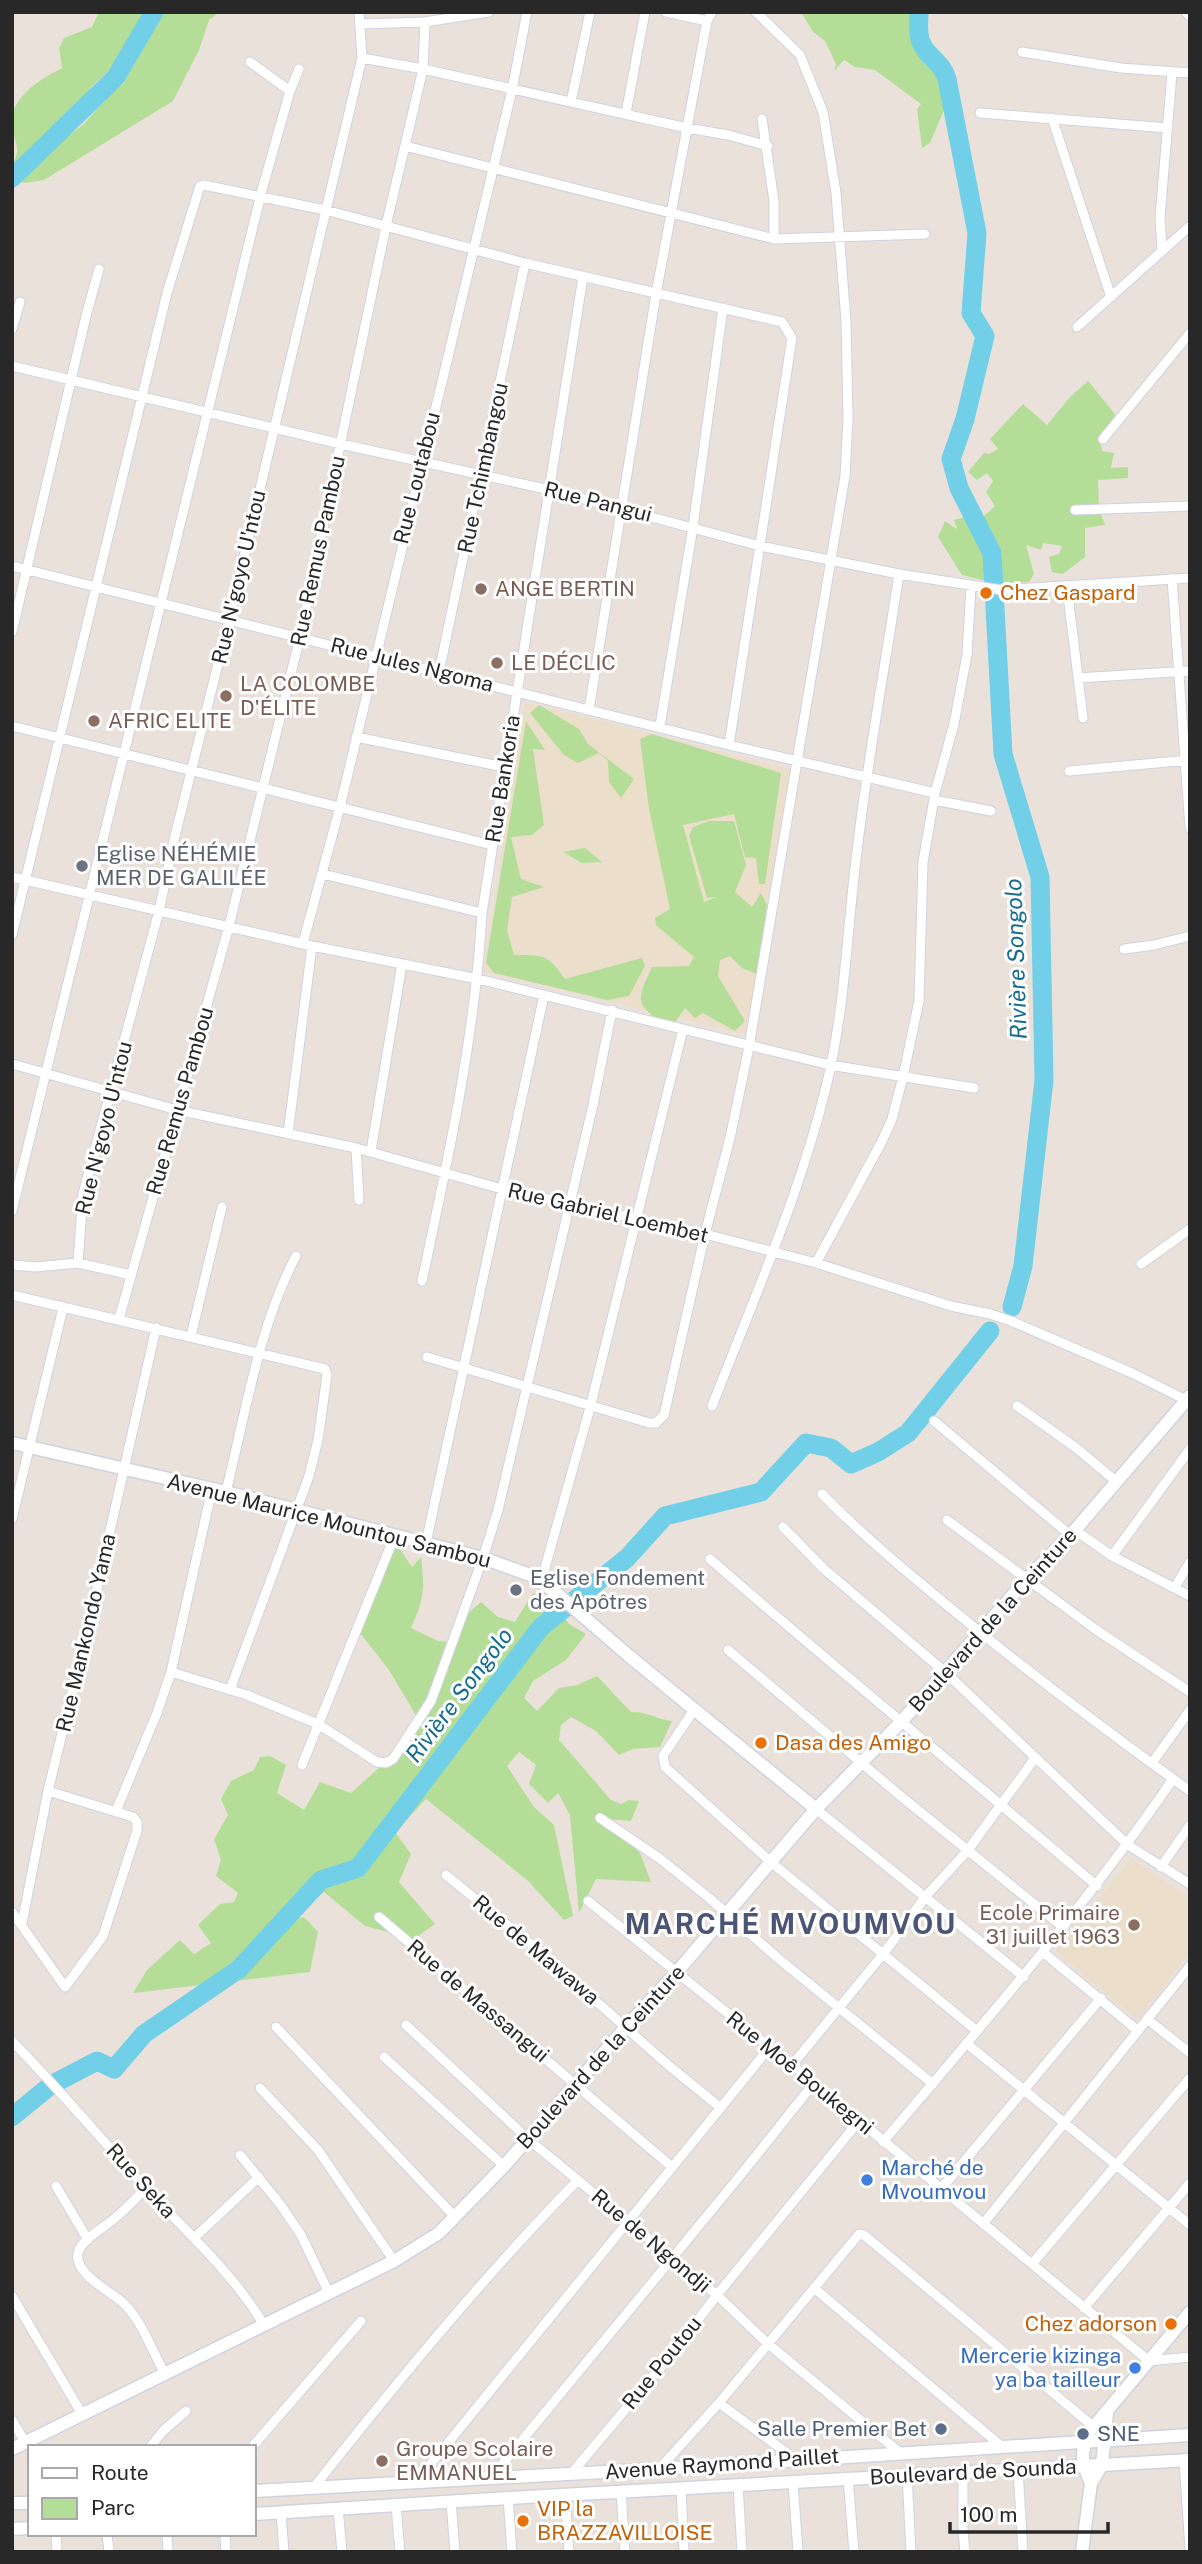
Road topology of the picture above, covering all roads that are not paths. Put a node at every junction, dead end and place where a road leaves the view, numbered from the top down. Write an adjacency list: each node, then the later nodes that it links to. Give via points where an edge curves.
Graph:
1 (359, 12): 12 (street, Rue N'goyo U'ntou)
2 (489, 12): 11 (street)
3 (527, 12): 20 (street, Rue Loutabou)
4 (590, 12): 22 (street)
5 (645, 12): 23 (street)
6 (666, 12): 10 (street)
7 (756, 12): 38 (street, via 800,55 812,81 823,112)
8 (1186, 12): 9 (street)
9 (1190, 16)
10 (710, 17): 27 (street)
11 (425, 22): 12 (street); 17 (street, Rue Remus Pambou)
12 (361, 24): 14 (street, Rue N'goyo U'ntou)
13 (1022, 52): 18 (street)
14 (362, 58): 17 (street); 33 (street, Rue N'goyo U'ntou)
15 (250, 62): 21 (street)
16 (299, 69): 21 (street)
17 (423, 69): 20 (street); 29 (street, Rue Remus Pambou)
18 (1172, 73): 19 (street); 28 (street)
19 (1190, 73)
20 (512, 90): 22 (street); 31 (street, Rue Loutabou)
21 (290, 91): 32 (street)
22 (571, 102): 23 (street)
23 (626, 113): 27 (street)
24 (980, 113): 25 (street)
25 (1052, 118): 28 (street); 46 (street)
26 (762, 119): 30 (street)
27 (687, 128): 30 (street); 34 (street)
28 (1168, 128): 41 (street, via 1160,217)
29 (405, 146): 31 (street); 35 (street, Rue Remus Pambou)
30 (768, 146): 39 (street)
31 (492, 168): 34 (street); 40 (street, Rue Loutabou)
32 (260, 197): 33 (street); 54 (street, via 204,185 197,190); 55 (street)
33 (324, 211): 35 (street); 56 (street, Rue N'goyo U'ntou)
34 (671, 213): 39 (street); 45 (street)
35 (386, 226): 40 (street); 58 (street, Rue Remus Pambou)
36 (1190, 226): 41 (street)
37 (925, 234): 38 (street)
38 (839, 236): 39 (street); 67 (street, via 848,418 845,476)
39 (774, 239)
40 (472, 249): 42 (street); 59 (street, Rue Loutabou)
41 (1162, 249): 46 (street)
42 (525, 263): 44 (street); 60 (street, Rue Tchimbangou)
43 (99, 269): 53 (street)
44 (583, 276): 45 (street); 61 (street, Rue Bankoria)
45 (656, 294): 48 (street); 63 (street)
46 (1111, 297): 49 (street)
47 (20, 302): 50 (street)
48 (723, 307): 65 (street); 66 (street, via 782,322 792,338)
49 (1077, 327)
50 (12, 329)
51 (1190, 333): 57 (street)
52 (12, 366): 53 (street, Rue Pangui)
53 (72, 380): 54 (street, Rue Pangui); 69 (street)
54 (142, 396): 55 (street, Rue Pangui); 73 (street)
55 (209, 412): 56 (street, Rue Pangui); 76 (street)
56 (274, 428): 58 (street, Rue Pangui); 77 (street, Rue N'goyo U'ntou)
57 (1103, 439)
58 (341, 444): 59 (street, Rue Pangui); 79 (street, Rue Remus Pambou)
59 (421, 462): 60 (street, Rue Pangui); 80 (street, Rue Loutabou)
60 (482, 475): 61 (street, Rue Pangui); 82 (street, Rue Tchimbangou)
61 (550, 490): 63 (street, Rue Pangui); 85 (street, Rue Bankoria)
62 (1190, 506): 64 (street)
63 (622, 508): 65 (street, Rue Pangui); 86 (street)
64 (1074, 510)
65 (693, 527): 66 (street, Rue Pangui); 89 (street)
66 (760, 546): 67 (street, Rue Pangui); 92 (street)
67 (831, 561): 70 (street, Rue Pangui); 95 (street)
68 (12, 566): 69 (street, Rue Jules Ngoma)
69 (27, 569): 73 (street, Rue Jules Ngoma); 78 (street)
70 (899, 574): 74 (street, Rue Pangui); 99 (street)
71 (1172, 578): 72 (street, Rue Pangui); 75 (street, Rue Pangui); 83 (street)
72 (1190, 578)
73 (95, 587): 76 (street, Rue Jules Ngoma); 91 (street)
74 (971, 587): 75 (street, Rue Pangui); 101 (street, via 967,655)
75 (1067, 587): 84 (street)
76 (163, 603): 77 (street, Rue Jules Ngoma); 93 (street)
77 (229, 620): 79 (street, Rue Jules Ngoma); 98 (street, Rue N'goyo U'ntou)
78 (12, 632)
79 (300, 637): 80 (street, Rue Jules Ngoma); 100 (street, Rue Remus Pambou)
80 (374, 657): 82 (street, Rue Jules Ngoma); 90 (street, Rue Loutabou)
81 (1190, 671): 83 (street)
82 (439, 672): 85 (street, Rue Jules Ngoma)
83 (1178, 672): 84 (street); 94 (street)
84 (1078, 678): 87 (street)
85 (518, 691): 86 (street, Rue Jules Ngoma); 96 (street, Rue Bankoria)
86 (589, 710): 89 (street, Rue Jules Ngoma)
87 (1083, 718)
88 (12, 726): 91 (street)
89 (660, 726): 92 (street, Rue Jules Ngoma)
90 (356, 737): 96 (street); 102 (street, Rue Loutabou)
91 (60, 739): 93 (street); 108 (street)
92 (729, 745): 95 (street, Rue Jules Ngoma)
93 (125, 755): 98 (street); 109 (street)
94 (1188, 760): 97 (street); 104 (street)
95 (798, 761): 99 (street, Rue Jules Ngoma); 122 (street)
96 (504, 767): 105 (street, Rue Bankoria)
97 (1069, 771)
98 (192, 772): 100 (street); 110 (street, Rue N'goyo U'ntou)
99 (866, 776): 101 (street, Rue Jules Ngoma); 124 (street)
100 (263, 788): 102 (street); 112 (street, Rue Remus Pambou)
101 (935, 796): 103 (street, Rue Jules Ngoma); 126 (street, via 921,882 919,1001)
102 (340, 807): 105 (street); 106 (street, Rue Loutabou)
103 (991, 811)
104 (1190, 828)
105 (492, 845): 111 (street, Rue Bankoria)
106 (323, 874): 111 (street); 115 (street, Rue Loutabou)
107 (12, 877): 108 (street)
108 (26, 880): 109 (street); 113 (street)
109 (90, 894): 110 (street); 125 (street)
110 (159, 911): 112 (street); 128 (street, Rue N'goyo U'ntou)
111 (482, 913): 118 (street, Rue Bankoria)
112 (229, 926): 115 (street); 129 (street, Rue Remus Pambou)
113 (12, 935)
114 (1190, 936): 116 (street)
115 (308, 945): 117 (street); 130 (street, Rue Loutabou)
116 (1124, 949)
117 (402, 964): 118 (street); 132 (street)
118 (478, 979): 119 (street); 133 (street, Rue Bankoria)
119 (544, 995): 120 (street); 134 (street)
120 (612, 1010): 121 (street); 136 (street)
121 (683, 1030): 122 (street); 139 (street)
122 (749, 1047): 124 (street); 141 (street)
123 (12, 1064): 125 (street, Rue Gabriel Loembet)
124 (830, 1065): 126 (street); 142 (street, via 807,1153)
125 (47, 1073): 128 (street, Rue Gabriel Loembet); 138 (street)
126 (903, 1077): 127 (street); 145 (street, via 881,1143)
127 (974, 1088)
128 (112, 1090): 129 (street, Rue Gabriel Loembet); 144 (street, Rue N'goyo U'ntou, via 81,1208)
129 (177, 1110): 130 (street, Rue Gabriel Loembet); 148 (street, Rue Remus Pambou)
130 (288, 1134): 131 (street, Rue Gabriel Loembet)
131 (356, 1148): 132 (street, Rue Gabriel Loembet); 135 (street)
132 (371, 1152): 133 (street, Rue Gabriel Loembet)
133 (445, 1173): 134 (street, Rue Gabriel Loembet); 149 (street, Rue Bankoria)
134 (502, 1189): 136 (street, Rue Gabriel Loembet); 157 (street)
135 (359, 1200)
136 (568, 1204): 139 (street, Rue Gabriel Loembet); 158 (street)
137 (222, 1207): 154 (street)
138 (12, 1211)
139 (635, 1220): 141 (street, Rue Gabriel Loembet); 160 (street)
140 (1190, 1229): 146 (street)
141 (705, 1234): 142 (street, Rue Gabriel Loembet); 160 (street, via 661,1420 649,1423)
142 (772, 1252): 145 (street, Rue Gabriel Loembet); 161 (street)
143 (296, 1256): 155 (street, via 284,1278)
144 (78, 1263): 147 (street); 148 (street)
145 (816, 1263): 159 (street, Rue Gabriel Loembet, via 1011,1321)
146 (1141, 1264)
147 (12, 1265)
148 (131, 1275): 152 (street, Rue Remus Pambou)
149 (422, 1281)
150 (12, 1295): 151 (street)
151 (63, 1308): 152 (street); 165 (street)
152 (119, 1319): 153 (street)
153 (156, 1328): 154 (street); 167 (street, Rue Mankondo Yama)
154 (191, 1336): 155 (street)
155 (261, 1352): 170 (street); 172 (street, via 325,1369 327,1375 318,1440)
156 (427, 1357): 157 (street)
157 (464, 1368): 158 (street); 178 (street)
158 (525, 1386): 160 (street); 180 (street, via 508,1472)
159 (1189, 1400): 168 (street, Boulevard de la Ceinture)
160 (591, 1404): 184 (street)
161 (712, 1406)
162 (1017, 1406): 168 (street)
163 (934, 1421): 176 (street)
164 (12, 1444): 165 (street, Avenue Maurice Mountou Sambou)
165 (30, 1448): 167 (street, Avenue Maurice Mountou Sambou); 173 (street)
166 (1190, 1449): 179 (street)
167 (122, 1470): 169 (street, Avenue Maurice Mountou Sambou); 203 (street, Rue Mankondo Yama)
168 (1117, 1482): 176 (street, Boulevard de la Ceinture)
169 (212, 1489): 170 (street, Avenue Maurice Mountou Sambou); 189 (street)
170 (226, 1492): 172 (street, Avenue Maurice Mountou Sambou)
171 (822, 1494): 187 (street, via 862,1535)
172 (296, 1510): 177 (street, Avenue Maurice Mountou Sambou); 191 (street)
173 (12, 1519)
174 (947, 1520): 183 (street)
175 (783, 1527): 190 (street, via 824,1569)
176 (1072, 1532): 179 (street); 183 (street, Boulevard de la Ceinture)
177 (394, 1535): 178 (street, Avenue Maurice Mountou Sambou); 197 (street)
178 (426, 1543): 180 (street, Avenue Maurice Mountou Sambou)
179 (1112, 1556): 185 (street)
180 (483, 1558): 184 (street, Avenue Maurice Mountou Sambou); 197 (street, via 431,1701 393,1759 377,1762)
181 (710, 1559): 196 (street)
182 (1190, 1562): 185 (street)
183 (1026, 1580): 187 (street, Boulevard de la Ceinture); 192 (street)
184 (541, 1581): 193 (street, Avenue Maurice Mountou Sambou)
185 (1175, 1587): 186 (street)
186 (1190, 1596)
187 (979, 1633): 190 (street, Boulevard de la Ceinture); 200 (street)
188 (728, 1650): 199 (street)
189 (171, 1672): 191 (street); 207 (street)
190 (945, 1672): 196 (street, Boulevard de la Ceinture); 198 (street)
191 (230, 1690): 197 (street)
192 (1190, 1692)
193 (694, 1710): 206 (street, Avenue Maurice Mountou Sambou); 212 (street, via 663,1756 665,1768)
194 (1190, 1710): 195 (street)
195 (1186, 1721): 200 (street)
196 (901, 1722): 199 (street, Boulevard de la Ceinture); 205 (street)
197 (318, 1724): 201 (street)
198 (1035, 1758): 205 (street); 210 (street)
199 (863, 1763): 206 (street, Boulevard de la Ceinture); 211 (street)
200 (1152, 1763): 202 (street)
201 (302, 1765)
202 (1172, 1779): 204 (street); 210 (street)
203 (48, 1791): 207 (street); 222 (street, Rue Mankondo Yama)
204 (1190, 1791)
205 (1002, 1804): 211 (street); 216 (street)
206 (816, 1809): 212 (street, Boulevard de la Ceinture); 217 (street)
207 (116, 1811): 222 (street, via 133,1817 137,1831 103,1936 65,1987)
208 (600, 1818): 220 (street, via 659,1858)
209 (1190, 1825): 213 (street)
210 (1128, 1845): 213 (street); 216 (street)
211 (968, 1850): 217 (street); 223 (street)
212 (772, 1863): 220 (street, Boulevard de la Ceinture); 224 (street)
213 (1161, 1867): 215 (street)
214 (446, 1875): 234 (street, Rue de Mawawa)
215 (1190, 1884)
216 (1097, 1886): 223 (street)
217 (926, 1896): 224 (street); 228 (street)
218 (588, 1901): 227 (street, Rue Moê Boukegni)
219 (12, 1912): 222 (street)
220 (726, 1915): 227 (street, Boulevard de la Ceinture); 230 (street)
221 (379, 1917): 245 (street, Rue de Massangui)
222 (22, 1923)
223 (1064, 1928): 225 (street)
224 (884, 1953): 230 (street); 236 (street)
225 (1044, 1953): 228 (street); 229 (street)
226 (1190, 1966): 231 (street)
227 (676, 1973): 234 (street, Boulevard de la Ceinture); 239 (street, Rue Moê Boukegni)
228 (1024, 1977): 236 (street)
229 (1101, 1998): 235 (street); 248 (street)
230 (839, 2007): 242 (street); 246 (street)
231 (1147, 2019): 235 (street); 240 (street)
232 (406, 2025): 252 (street, Rue de Ngondji)
233 (276, 2027): 265 (street)
234 (626, 2027): 245 (street, Boulevard de la Ceinture); 249 (street, Rue de Mawawa)
235 (1137, 2030): 251 (street)
236 (977, 2031): 238 (street)
237 (12, 2041): 262 (street, Rue Seka)
238 (966, 2043): 246 (street); 248 (street)
239 (770, 2047): 242 (street, Rue Moê Boukegni); 249 (street)
240 (1190, 2053)
241 (384, 2057): 256 (street)
242 (792, 2065): 244 (street, Rue Moê Boukegni)
243 (1190, 2078): 255 (street)
244 (814, 2083): 250 (street, Rue Moê Boukegni); 271 (street)
245 (575, 2084): 252 (street, Boulevard de la Ceinture); 257 (street, Rue de Massangui)
246 (933, 2084): 253 (street)
247 (260, 2088): 272 (street, via 318,2150)
248 (1023, 2089): 251 (street); 263 (street)
249 (721, 2108): 257 (street)
250 (859, 2121): 253 (street, Rue Moê Boukegni); 276 (street, Rue Poutou)
251 (1064, 2122): 255 (street); 267 (street)
252 (528, 2139): 256 (street, Boulevard de la Ceinture); 259 (street, Rue de Ngondji)
253 (883, 2142): 263 (street, Rue Moê Boukegni)
254 (240, 2155): 258 (street)
255 (1116, 2164): 264 (street); 273 (street)
256 (504, 2166): 265 (street, Boulevard de la Ceinture)
257 (672, 2167): 266 (street)
258 (259, 2178): 269 (street); 275 (street, via 301,2235)
259 (578, 2180): 266 (street, Rue de Ngondji); 316 (street, via 487,2275)
260 (1190, 2182): 264 (street)
261 (56, 2186): 270 (street)
262 (146, 2188): 269 (street, Rue Seka); 270 (street)
263 (941, 2189): 267 (street, Rue Moê Boukegni)
264 (1169, 2206): 268 (street); 278 (street)
265 (455, 2217): 272 (street, Boulevard de la Ceinture, via 439,2233)
266 (626, 2222): 271 (street, Rue de Ngondji); 312 (street)
267 (983, 2224): 273 (street, Rue Moê Boukegni)
268 (1190, 2225)
269 (194, 2238): 281 (street, Rue Seka, via 226,2272)
270 (88, 2240): 285 (street, via 79,2250 81,2266 131,2312)
271 (671, 2258): 276 (street, Rue de Ngondji); 310 (street)
272 (394, 2261): 275 (street, Boulevard de la Ceinture)
273 (1032, 2264): 278 (street, Rue Moê Boukegni)
274 (814, 2288): 282 (street); 291 (street, via 859,2234 864,2235); 298 (street)
275 (329, 2293): 281 (street, Boulevard de la Ceinture)
276 (717, 2295): 282 (street, Rue de Ngondji); 308 (street, Rue Poutou)
277 (12, 2296): 289 (street)
278 (1084, 2308): 284 (street, Rue Moê Boukegni)
279 (1190, 2312): 284 (street)
280 (361, 2321): 297 (street)
281 (264, 2325): 285 (street, Boulevard de la Ceinture)
282 (767, 2343): 286 (street); 300 (street, Rue de Ngondji)
283 (1190, 2357): 284 (street)
284 (1149, 2361): 288 (street)
285 (165, 2374): 289 (street, Boulevard de la Ceinture)
286 (719, 2403): 301 (street); 305 (street)
287 (186, 2411): 296 (street)
288 (1107, 2413): 291 (street); 293 (street)
289 (82, 2414): 295 (street, Boulevard de la Ceinture)
290 (12, 2420): 295 (street)
291 (1094, 2427): 294 (street)
292 (1190, 2435): 293 (street, Avenue Raymond Paillet)
293 (1105, 2439): 294 (street, Avenue Raymond Paillet); 303 (street)
294 (1086, 2440): 298 (street, Avenue Raymond Paillet); 304 (street)
295 (25, 2442): 299 (street, Boulevard de la Ceinture)
296 (152, 2445)
297 (254, 2445)
298 (1000, 2445): 300 (street, Avenue Raymond Paillet)
299 (12, 2449)
300 (899, 2452): 301 (street, Avenue Raymond Paillet)
301 (795, 2459): 305 (street, Avenue Raymond Paillet)
302 (1187, 2460): 303 (street, Boulevard de Sounda); 327 (street)
303 (1102, 2465): 304 (street, Boulevard de Sounda); 314 (street)
304 (1082, 2466): 306 (street, Boulevard de Sounda); 314 (street)
305 (659, 2469): 308 (street, Avenue Raymond Paillet)
306 (1018, 2469): 307 (street, Boulevard de Sounda); 341 (street)
307 (963, 2472): 309 (street, Boulevard de Sounda); 340 (street)
308 (571, 2474): 310 (street, Avenue Raymond Paillet)
309 (907, 2474): 311 (street, Boulevard de Sounda); 339 (street)
310 (491, 2478): 312 (street, Avenue Raymond Paillet)
311 (848, 2478): 313 (street, Boulevard de Sounda); 338 (street)
312 (416, 2481): 316 (street, Avenue Raymond Paillet)
313 (793, 2482): 315 (street, Boulevard de Sounda); 337 (street)
314 (1091, 2483): 342 (street)
315 (738, 2484): 317 (street, Boulevard de Sounda); 336 (street)
316 (314, 2487): 318 (street, Avenue Raymond Paillet)
317 (681, 2488): 319 (street, Boulevard de Sounda); 335 (street)
318 (256, 2491)
319 (621, 2491): 320 (street, Boulevard de Sounda); 334 (street)
320 (565, 2494): 321 (street, Boulevard de Sounda); 333 (street)
321 (508, 2498): 322 (street, Boulevard de Sounda); 332 (street)
322 (451, 2501): 323 (street, Boulevard de Sounda); 331 (street)
323 (397, 2505): 324 (street, Boulevard de Sounda); 330 (street)
324 (338, 2508): 325 (street, Boulevard de Sounda); 329 (street)
325 (281, 2513): 326 (street, Boulevard de Sounda); 328 (street)
326 (256, 2514)
327 (1190, 2549)
328 (284, 2552)
329 (342, 2552)
330 (400, 2552)
331 (455, 2552)
332 (512, 2552)
333 (569, 2552)
334 (625, 2552)
335 (684, 2552)
336 (742, 2552)
337 (798, 2552)
338 (854, 2552)
339 (911, 2552)
340 (965, 2552)
341 (1023, 2552)
342 (1082, 2552)

